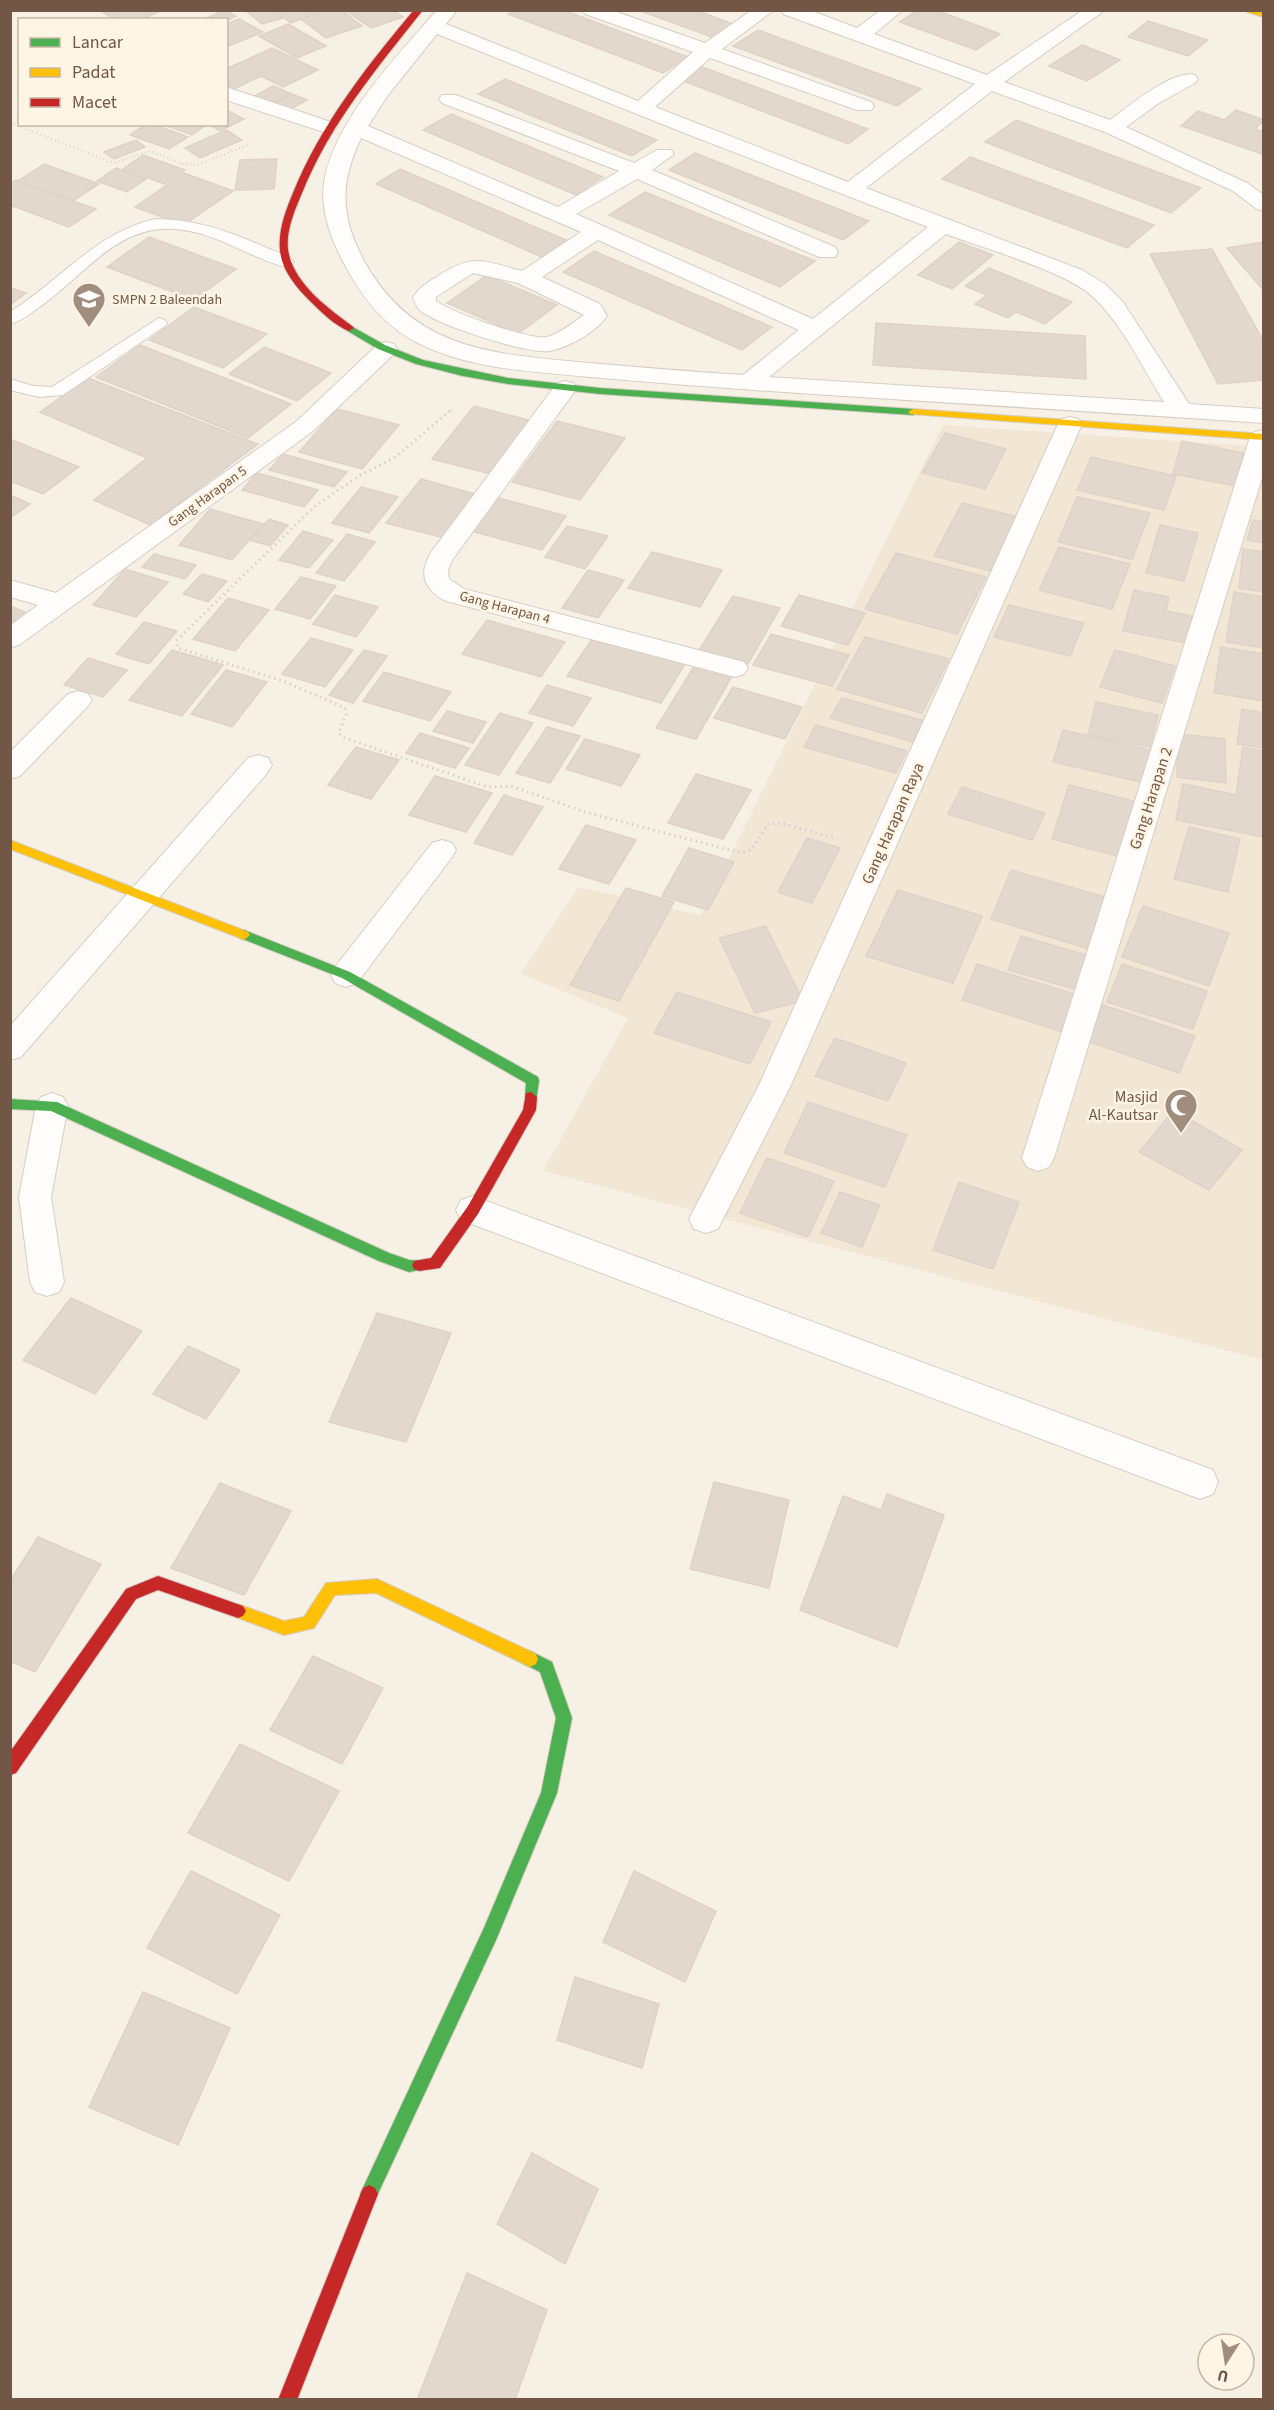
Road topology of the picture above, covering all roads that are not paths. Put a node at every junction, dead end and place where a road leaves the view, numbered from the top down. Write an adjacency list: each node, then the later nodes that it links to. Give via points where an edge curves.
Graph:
1 (419, 10): 18 (street, via 357,83)
2 (592, 10): 11 (street)
3 (765, 10): 11 (street)
4 (790, 10): 10 (street)
5 (894, 10): 10 (street)
6 (1096, 10): 13 (street)
7 (1250, 10): 8 (street)
8 (1263, 15)
9 (441, 18): 17 (street); 20 (street)
10 (859, 36): 13 (street)
11 (707, 50): 16 (street); 17 (street)
12 (1188, 80): 19 (street, via 1152,99)
13 (989, 84): 19 (street); 25 (street)
14 (228, 94): 18 (street)
15 (449, 99): 22 (street)
16 (864, 106)
17 (641, 109): 25 (street)
18 (327, 127): 31 (street, via 285,226)
19 (1112, 128): 24 (street)
20 (357, 129): 27 (street); 37 (street, via 335,181 340,230 379,303 407,327 477,357 635,375)
21 (664, 154): 22 (street)
22 (637, 171): 27 (street); 30 (street)
23 (1263, 176): 24 (street)
24 (1240, 187): 26 (street)
25 (852, 189): 28 (street)
26 (1263, 205)
27 (558, 216): 29 (street)
28 (944, 224): 35 (street, via 892,270); 40 (street, via 1032,257 1096,289 1125,321)
29 (597, 231): 32 (street); 35 (street)
30 (827, 252)
31 (286, 262): 33 (lane, via 218,234 163,224 138,227 116,238); 36 (street, via 312,298 330,314)
32 (526, 278): 32 (street, via 470,266 428,292 425,300 432,309 493,332 540,344 551,344 596,316 592,309)
33 (10, 319)
34 (159, 323): 38 (lane, via 57,391 28,391)
35 (813, 328): 37 (street)
36 (386, 349): 39 (street, via 489,378); 44 (street, Gang Harapan 5, via 305,426)
37 (749, 382): 40 (street)
38 (10, 384)
39 (565, 388): 41 (street); 46 (street, Gang Harapan 4, via 441,557 435,570 436,580 455,595)
40 (1181, 410): 42 (street)
41 (1070, 424): 42 (street); 59 (street, Gang Harapan Raya, via 775,1085)
42 (1263, 430): 57 (street, Gang Harapan 2)
43 (10, 588): 44 (street)
44 (59, 603): 45 (street, Gang Harapan 5)
45 (10, 639)
46 (735, 668)
47 (78, 700): 49 (street)
48 (258, 765): 52 (street)
49 (10, 769)
50 (10, 844): 52 (street)
51 (442, 850): 53 (street)
52 (143, 896): 53 (street); 54 (street)
53 (346, 975): 58 (street, via 533,1081 529,1110)
54 (10, 1048)
55 (10, 1104): 56 (street)
56 (52, 1106): 58 (street, via 409,1266 435,1263); 60 (street, via 35,1197)
57 (1038, 1158)
58 (473, 1210): 61 (street)
59 (706, 1219)
60 (47, 1282)
61 (1200, 1482)
62 (10, 1767): 63 (street, via 131,1594 158,1583 284,1628 309,1623 332,1587 377,1586 546,1667 564,1718 549,1792 490,1934 371,2189)
63 (287, 2400)

